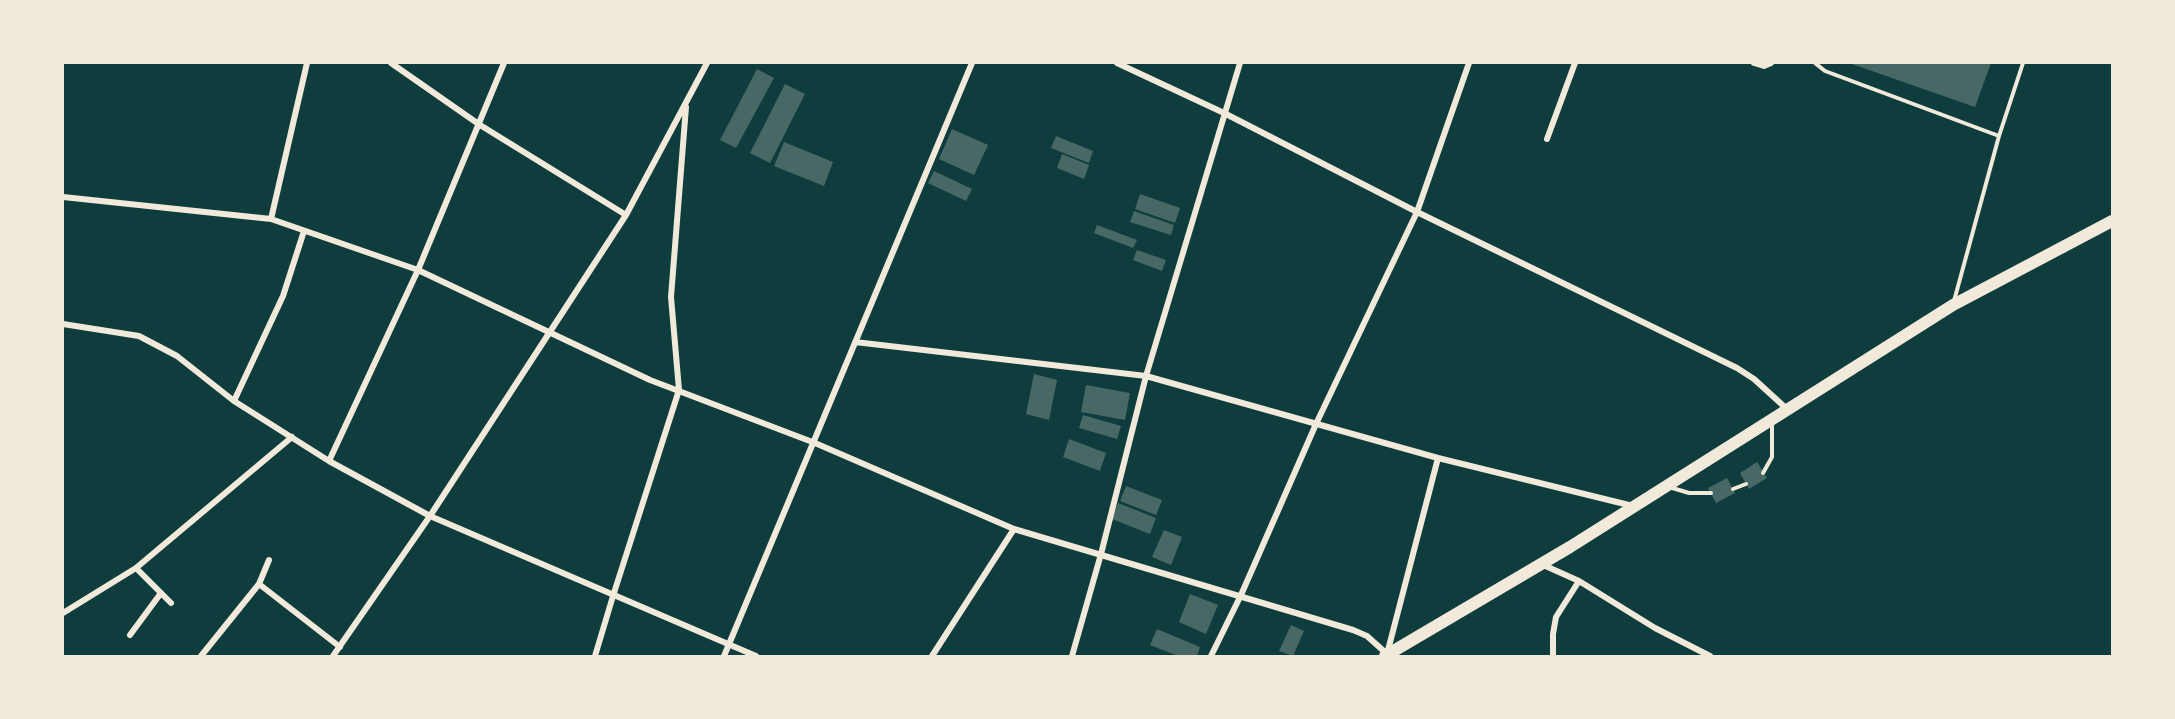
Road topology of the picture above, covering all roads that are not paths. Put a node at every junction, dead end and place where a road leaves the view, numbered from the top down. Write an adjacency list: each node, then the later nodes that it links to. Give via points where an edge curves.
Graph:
1 (307, 63): 22 (street)
2 (391, 63): 16 (street)
3 (504, 63): 16 (street)
4 (707, 63): 14 (street)
5 (972, 63): 29 (street)
6 (1117, 63): 15 (street)
7 (1240, 63): 15 (street)
8 (1468, 63): 20 (street)
9 (1575, 63): 18 (street)
10 (1754, 63): 11 (street)
11 (1771, 63)
12 (1815, 63): 17 (lane)
13 (2023, 63): 17 (lane)
14 (686, 105): 21 (street); 31 (street, via 671,297)
15 (1224, 113): 20 (street); 30 (street)
16 (480, 125): 21 (street); 25 (street)
17 (1999, 136): 26 (lane)
18 (1547, 140)
19 (63, 197): 22 (street)
20 (1417, 212): 33 (street, via 1737,368); 35 (street)
21 (626, 215): 28 (street)
22 (271, 219): 24 (street)
23 (2112, 221): 26 (main road)
24 (304, 231): 25 (street); 32 (street, via 283,296)
25 (418, 270): 28 (street); 39 (street)
26 (1953, 305): 33 (main road)
27 (63, 324): 32 (street, via 139,336 177,356)
28 (550, 331): 31 (street); 46 (street)
29 (855, 342): 30 (street); 37 (street)
30 (1146, 376): 35 (street); 48 (street)
31 (679, 390): 37 (street); 55 (street)
32 (234, 401): 36 (street)
33 (1789, 410): 34 (main road)
34 (1772, 420): 40 (lane, via 1772,457); 42 (main road)
35 (1316, 424): 38 (street); 56 (street)
36 (292, 437): 39 (street); 51 (street)
37 (815, 442): 47 (street); 60 (street)
38 (1438, 458): 45 (street); 62 (street)
39 (329, 461): 46 (street)
40 (1763, 473)
41 (1746, 484): 43 (lane)
42 (1665, 486): 44 (lane, via 1689,493); 45 (main road)
43 (1733, 489)
44 (1712, 493)
45 (1634, 506): 50 (main road)
46 (430, 516): 55 (street); 61 (street)
47 (1014, 529): 48 (street); 68 (street)
48 (1101, 554): 56 (street); 69 (street)
49 (269, 560): 53 (street)
50 (1541, 564): 52 (street); 62 (main road)
51 (136, 567): 54 (street); 58 (street)
52 (1579, 581): 71 (street, via 1556,616); 72 (street, via 1655,628)
53 (259, 584): 61 (street); 63 (street)
54 (161, 593): 57 (street); 59 (street)
55 (613, 596): 60 (street); 65 (street)
56 (1241, 596): 62 (street, via 1353,630 1367,636); 70 (street)
57 (171, 603)
58 (63, 613)
59 (130, 635)
60 (729, 644): 66 (street); 67 (street)
61 (340, 647): 64 (street)
62 (1386, 655)
63 (201, 656)
64 (333, 656)
65 (596, 656)
66 (724, 656)
67 (756, 656)
68 (932, 656)
69 (1072, 656)
70 (1211, 656)
71 (1553, 656)
72 (1710, 656)

